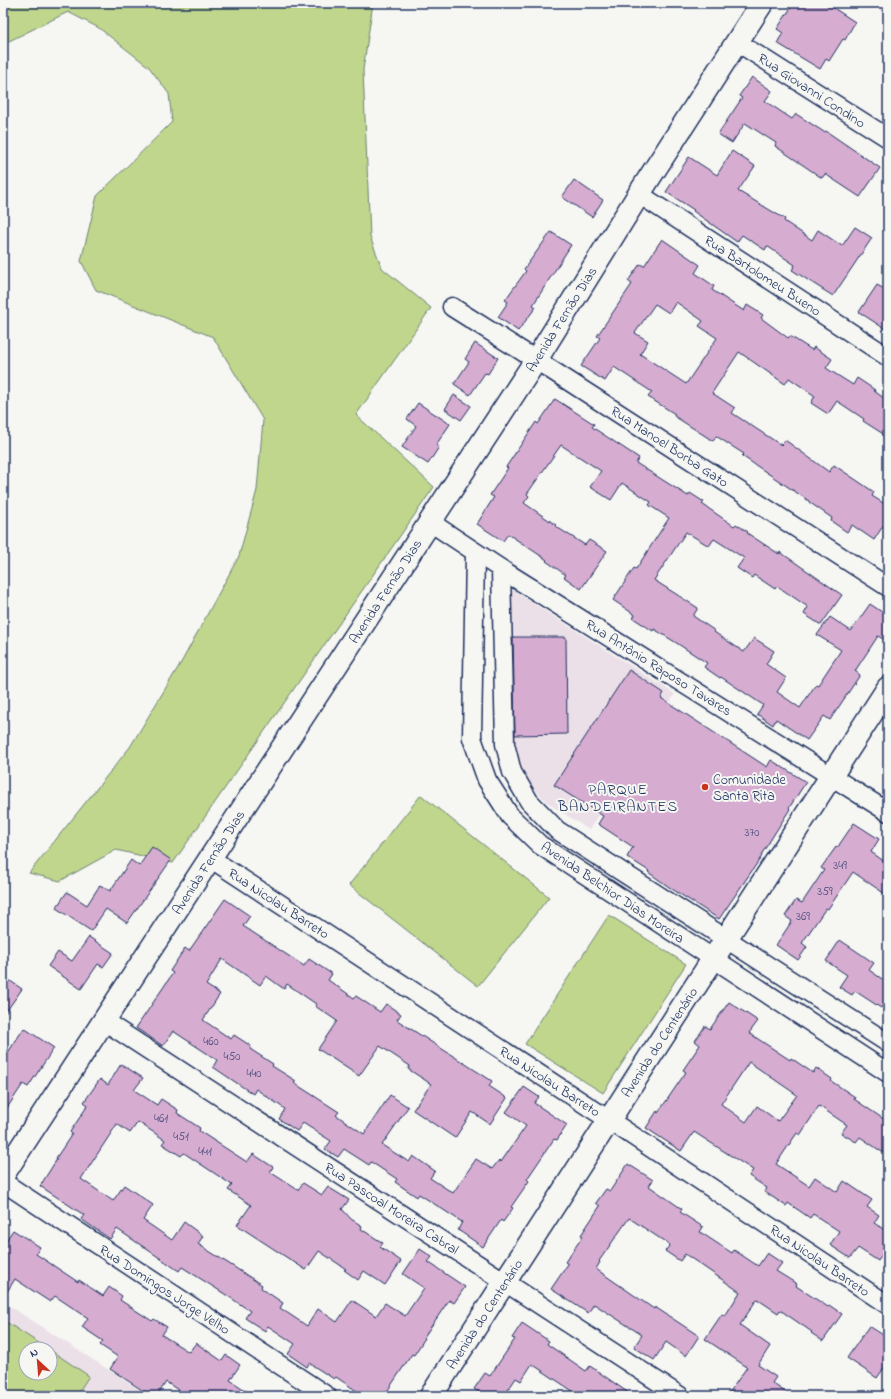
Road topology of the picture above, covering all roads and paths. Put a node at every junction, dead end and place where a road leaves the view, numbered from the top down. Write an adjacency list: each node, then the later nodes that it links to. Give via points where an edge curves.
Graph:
1 (762, 3): 2 (street, Avenida Fernão Dias)
2 (737, 42): 3 (street, Rua Giovanni Condino); 4 (street, Avenida Fernão Dias)
3 (888, 138)
4 (639, 194): 6 (street, Rua Bartolomeu Bueno); 7 (street, Avenida Fernão Dias)
5 (452, 307): 7 (street, Rua Manoel Borba Gato)
6 (888, 357)
7 (536, 360): 8 (street, Avenida Fernão Dias); 11 (street, Rua Manoel Borba Gato)
8 (430, 522): 9 (street, Rua Antônio Raposo Tavares); 15 (street, Avenida Fernão Dias)
9 (476, 553): 10 (street, Rua Antônio Raposo Tavares); 17 (street, Avenida Belchior Dias Moreira, via 472,738 487,780 510,816 540,845)
10 (502, 569): 13 (street, Rua Antônio Raposo Tavares); 16 (street, Avenida Belchior Dias Moreira, via 505,744 512,772 529,801 557,830)
11 (888, 587)
12 (888, 688): 13 (street, Avenida do Centenário)
13 (831, 775): 14 (street, Rua Antônio Raposo Tavares); 16 (street, Avenida do Centenário)
14 (888, 812)
15 (210, 858): 18 (street, Avenida Fernão Dias); 21 (street, Rua Nicolau Barreto)
16 (726, 940): 17 (street, Avenida do Centenário); 19 (street, Avenida Belchior Dias Moreira)
17 (713, 959): 20 (street, Avenida Belchior Dias Moreira); 21 (street, Avenida do Centenário)
18 (104, 1021): 22 (street, Avenida Fernão Dias); 24 (street, Rua Pascoal Moreira Cabral)
19 (888, 1043)
20 (888, 1073)
21 (609, 1120): 24 (street, Avenida do Centenário); 25 (street, Rua Nicolau Barreto)
22 (3, 1176)
23 (3, 1182): 26 (street, Rua Domingos Jorge Velho)
24 (505, 1282): 27 (street, Avenida do Centenário); 28 (street, Rua Pascoal Moreira Cabral)
25 (888, 1305)
26 (327, 1396)
27 (431, 1396)
28 (680, 1396)

